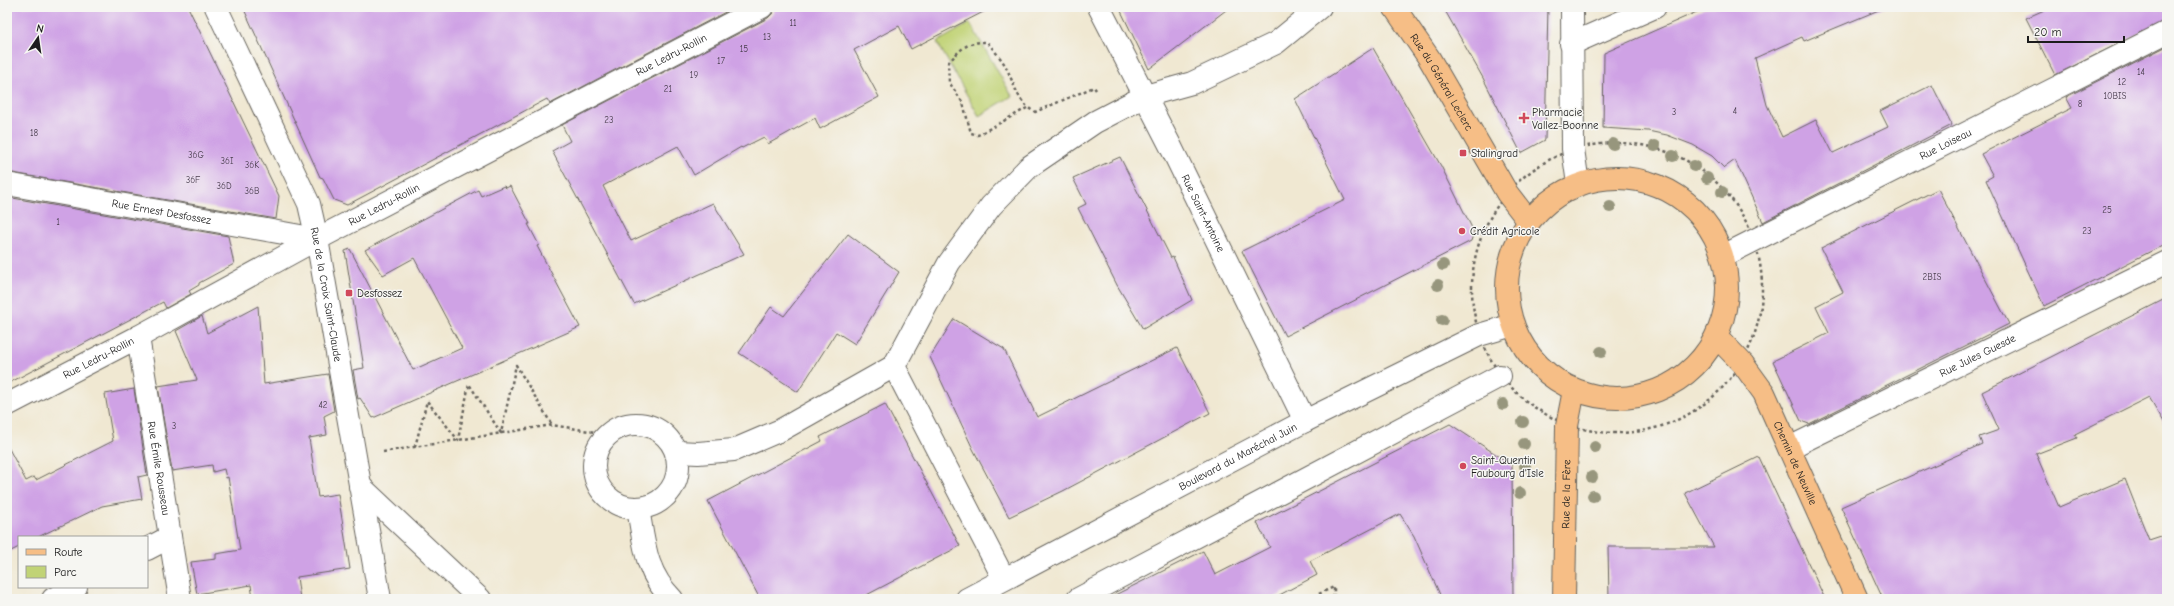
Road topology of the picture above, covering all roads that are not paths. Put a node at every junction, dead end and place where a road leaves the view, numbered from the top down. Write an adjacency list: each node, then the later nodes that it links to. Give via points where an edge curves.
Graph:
1 (216, 7): 14 (street, Rue de la Croix Saint-Claude, via 309,204)
2 (1099, 7): 10 (street, Rue Saint-Antoine)
3 (1320, 7): 10 (street, via 1276,42 1242,60 1192,83)
4 (1394, 7): 13 (main road, Rue du Général Leclerc, via 1429,58 1507,193)
5 (1572, 7): 9 (street)
6 (1655, 7): 9 (street)
7 (758, 8): 14 (street, Rue Ledru-Rollin)
8 (2167, 32): 15 (street, Rue Loiseau)
9 (1571, 44): 12 (street, via 1573,149)
10 (1145, 96): 20 (street, via 1095,122 1028,167 991,206 949,263); 24 (street, Rue Saint-Antoine)
11 (7, 184): 14 (street, Rue Ernest Desfossez)
12 (1578, 184): 13 (main road, via 1549,200); 15 (main road, via 1608,178 1638,179 1667,189 1691,206 1711,229)
13 (1527, 219): 17 (main road, via 1511,256 1506,291)
14 (317, 239): 18 (street, Rue Ledru-Rollin); 27 (street, Rue de la Croix Saint-Claude)
15 (1723, 256): 19 (main road, via 1728,284 1726,311)
16 (2167, 262): 25 (street, Rue Jules Guesde)
17 (1513, 325): 22 (main road, via 1526,351 1545,372); 24 (street, Boulevard du Maréchal Juin, via 1479,336)
18 (138, 337): 23 (street, Rue Ledru-Rollin); 29 (street, Rue Émile Rousseau)
19 (1717, 337): 22 (main road, via 1701,361 1679,380 1654,393 1626,398 1597,397); 25 (main road, Chemin de Neuville, via 1743,364 1764,393)
20 (894, 366): 26 (street, via 781,430 734,450); 31 (street)
21 (1500, 376): 39 (street)
22 (1574, 390): 40 (main road, Rue de la Fère, via 1567,426)
23 (7, 406)
24 (1305, 421): 31 (street, Boulevard du Maréchal Juin)
25 (1789, 448): 41 (main road, Chemin de Neuville)
26 (677, 452): 28 (street, via 677,480 670,492 659,502); 28 (street, via 671,440 648,424 633,423 620,426 608,434 599,445 594,458 594,472 598,485 618,504)
27 (360, 486): 35 (street, Rue de la Croix Saint-Claude); 36 (street)
28 (638, 508): 37 (street, via 647,561 661,588)
29 (170, 537): 30 (street); 34 (street, Rue Émile Rousseau)
30 (148, 548)
31 (1004, 580): 38 (street, Boulevard du Maréchal Juin)
32 (74, 588): 33 (street)
33 (53, 599)
34 (180, 599)
35 (380, 599)
36 (480, 599)
37 (672, 599)
38 (967, 599)
39 (1078, 599)
40 (1564, 599)
41 (1857, 599)

